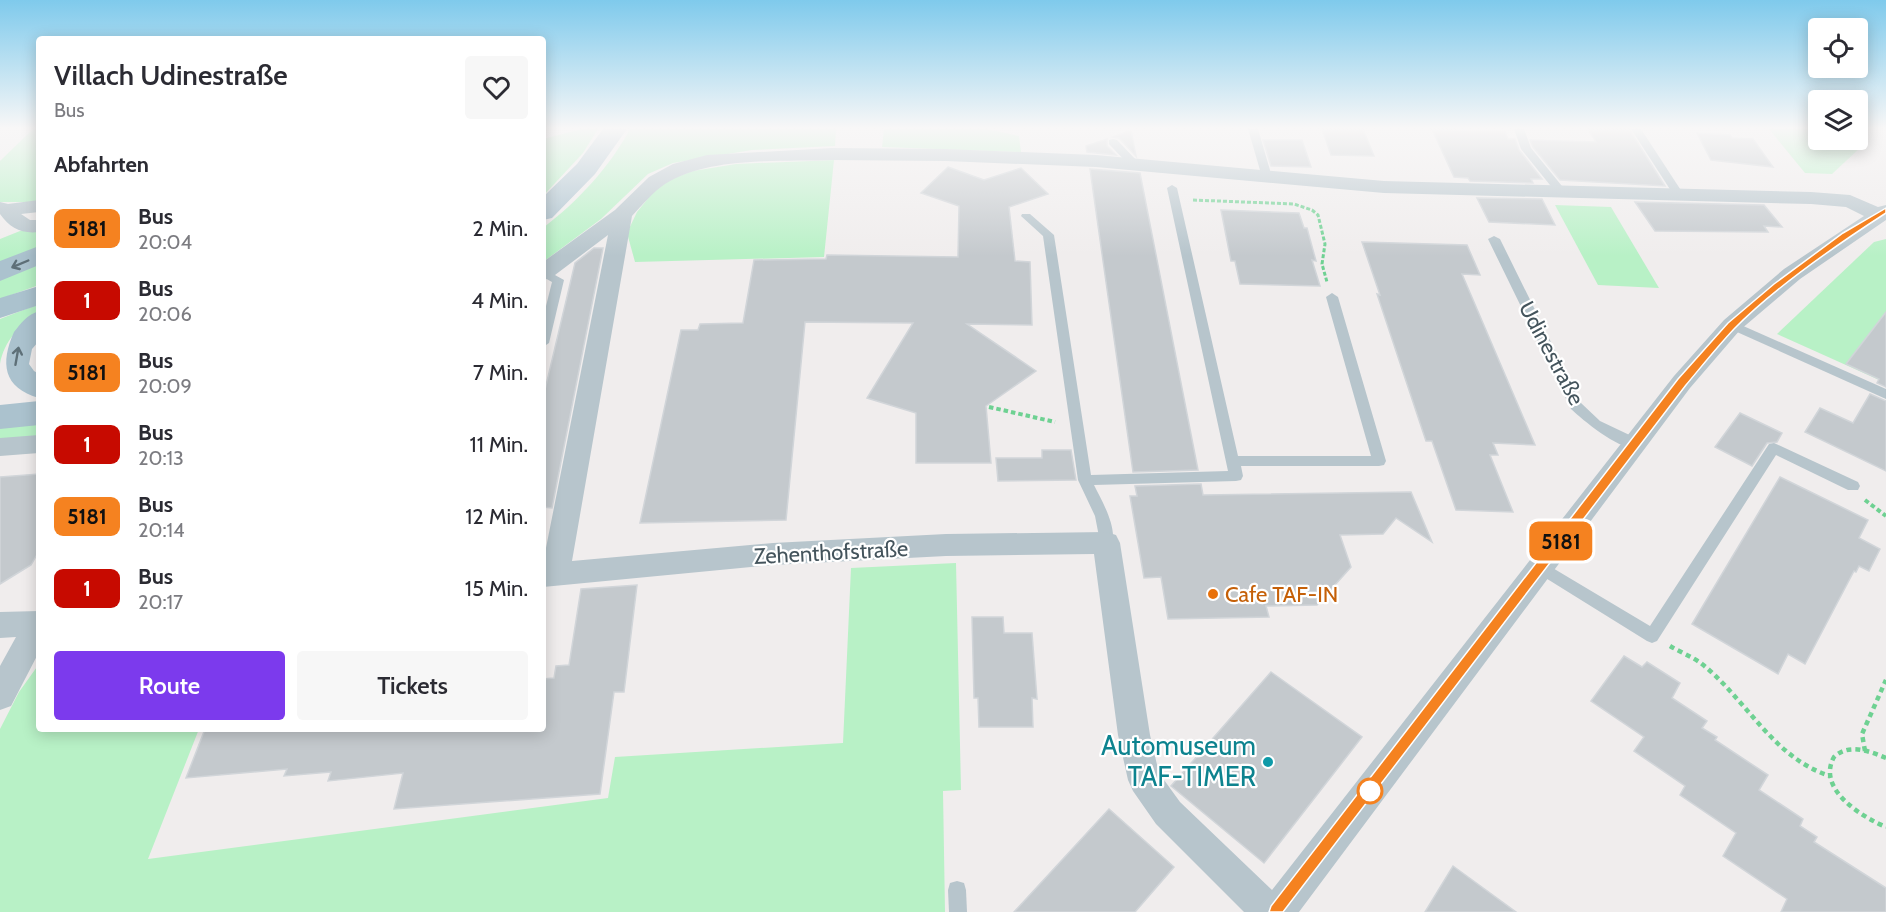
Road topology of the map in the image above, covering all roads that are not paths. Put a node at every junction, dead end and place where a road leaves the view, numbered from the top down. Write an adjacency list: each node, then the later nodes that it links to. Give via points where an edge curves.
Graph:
1 (583, 172): 12 (main road)
2 (674, 172): 15 (street, via 656,181)
3 (1211, 172): 7 (street)
4 (1265, 172): 7 (lane)
5 (1544, 172): 8 (lane)
6 (1664, 172): 10 (lane)
7 (1267, 177): 8 (street, via 1384,187)
8 (1562, 193): 10 (street)
9 (1174, 194): 36 (lane)
10 (1679, 195): 13 (street, via 1850,201)
11 (36, 207): 14 (street)
12 (546, 209)
13 (1883, 213): 27 (street, via 1792,274)
14 (5, 214): 17 (street, via 22,225)
15 (622, 214): 20 (street); 41 (street, Zehenthofstraße)
16 (1026, 216): 37 (lane, via 1047,235)
17 (36, 226)
18 (1494, 239): 34 (lane, Udinestraße, via 1576,406 1595,424)
19 (36, 256): 21 (main road, one-way to 21)
20 (546, 271)
21 (0, 272)
22 (546, 274): 28 (lane, via 558,280)
23 (36, 296): 25 (main road)
24 (1332, 297): 36 (lane, via 1379,461)
25 (0, 308)
26 (36, 325): 29 (main road, one-way to 26, via 23,380 14,364 18,347)
27 (1732, 325): 30 (lane); 34 (street)
28 (546, 330)
29 (36, 386)
30 (1886, 394)
31 (36, 413): 32 (main road)
32 (0, 417)
33 (36, 444): 35 (street)
34 (1635, 444): 40 (street)
35 (0, 447)
36 (1232, 461): 37 (lane, via 1236,476)
37 (1085, 480): 39 (lane, via 1102,516)
38 (1853, 486): 40 (lane, via 1774,448 1652,636)
39 (1106, 543): 41 (street, Zehenthofstraße, via 946,545 773,554); 48 (street, via 1144,780 1168,813)
40 (1541, 568): 49 (street)
41 (550, 575)
42 (36, 623): 43 (street)
43 (0, 626)
44 (36, 629): 45 (street)
45 (0, 696)
46 (957, 891): 47 (lane)
47 (957, 912)
48 (1269, 912)
49 (1277, 912)

